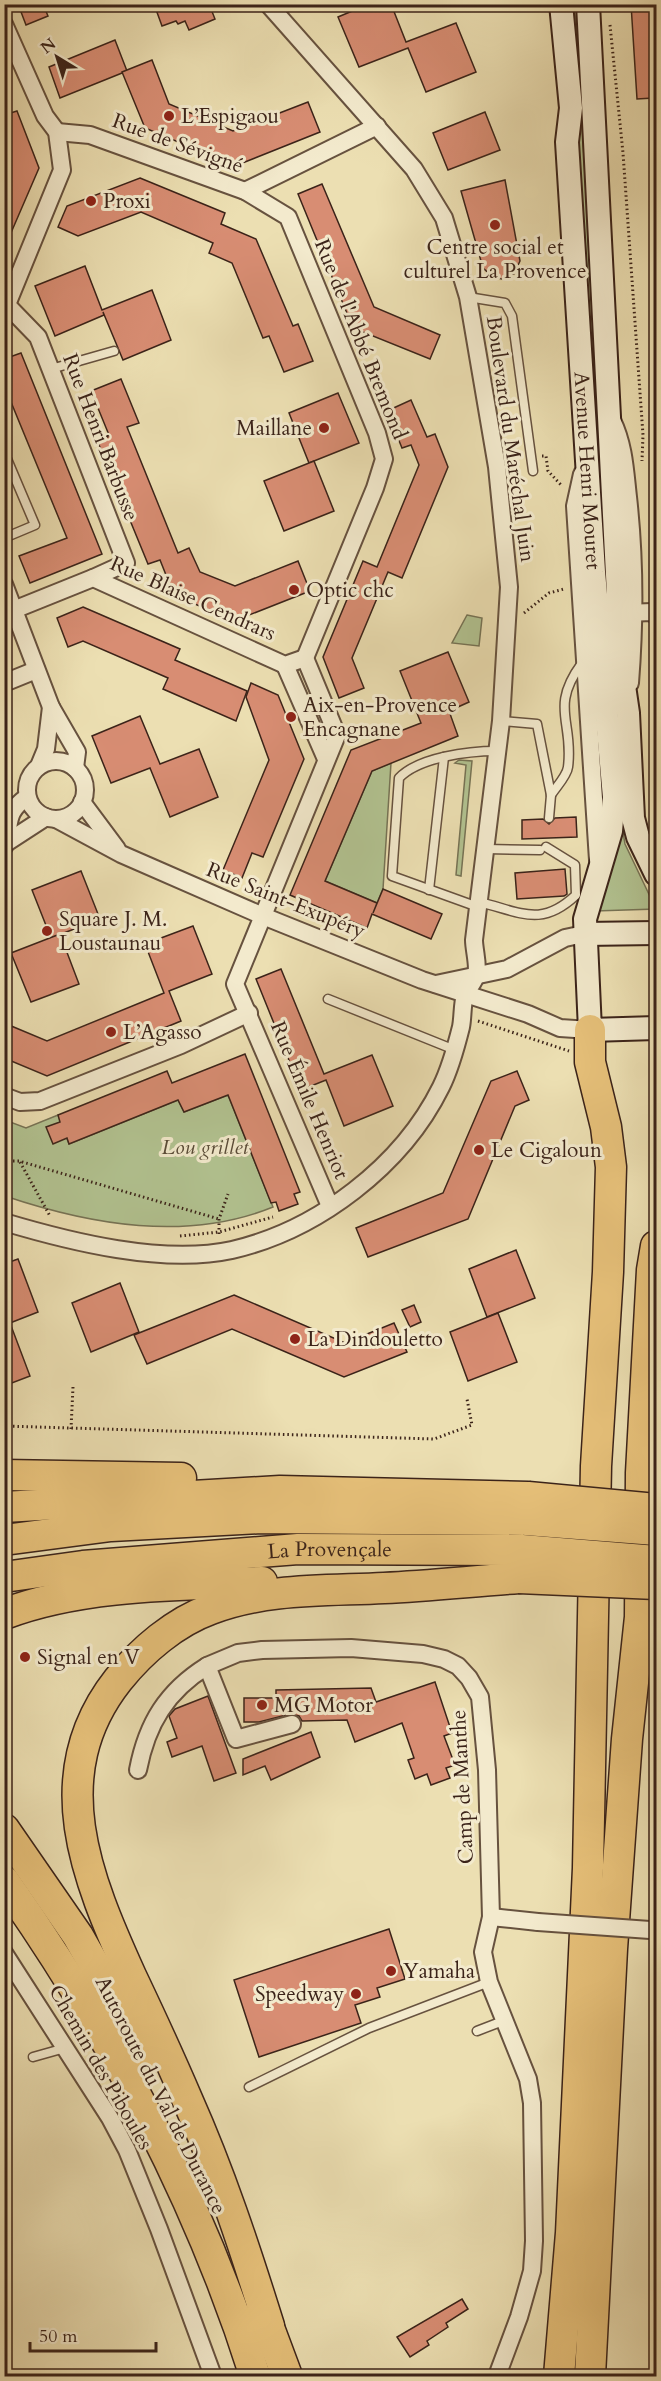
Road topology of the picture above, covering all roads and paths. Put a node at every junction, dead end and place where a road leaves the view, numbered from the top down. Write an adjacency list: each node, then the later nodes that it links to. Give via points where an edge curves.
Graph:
1 (268, 4): 6 (street, Boulevard du Maréchal Juin)
2 (561, 4): 14 (main road, Avenue Henri Mouret, via 571,108 567,142)
3 (588, 4): 24 (main road, Avenue Henri Mouret)
4 (609, 21): 16 (path, via 623,153 643,435)
5 (5, 24): 7 (street, via 45,116)
6 (377, 126): 8 (street, Rue de Sévigné); 9 (street, Boulevard du Maréchal Juin, via 414,169 444,218)
7 (57, 132): 8 (street, Rue de Sévigné, via 90,135); 10 (street, via 62,170)
8 (245, 192): 28 (street, Rue de l'Abbé Bremond, via 288,217 384,459)
9 (468, 297): 15 (lane, via 505,303 512,316); 26 (street, Boulevard du Maréchal Juin, via 504,526 509,587)
10 (6, 308): 12 (street, Rue Henri Barbusse, via 38,337)
11 (114, 351): 12 (lane)
12 (51, 369): 20 (street, Rue Henri Barbusse, via 126,563)
13 (4, 452): 19 (lane, via 34,525)
14 (587, 452): 22 (street, via 575,506); 24 (main road, Avenue Henri Mouret)
15 (531, 457): 17 (lane); 18 (path, via 546,456 548,471)
16 (642, 470)
17 (533, 471)
18 (562, 486)
19 (4, 538)
20 (93, 578): 23 (street, Rue Blaise Cendrars); 30 (street, Rue Blaise Cendrars)
21 (4, 584): 23 (street)
22 (580, 585): 26 (path, via 549,592); 29 (street)
23 (16, 609): 31 (street)
24 (617, 613): 25 (street, via 651,612); 27 (main road, Avenue Henri Mouret); 49 (main road, Avenue Henri Mouret, via 628,713 633,818)
25 (657, 616)
26 (507, 630): 34 (street, Boulevard du Maréchal Juin)
27 (600, 641): 29 (lane); 48 (main road, Avenue Henri Mouret, via 614,797 611,831)
28 (305, 658): 30 (street, Rue Blaise Cendrars); 37 (street, via 337,735)
29 (585, 659): 40 (lane, via 571,678 564,700 568,769); 48 (street)
30 (285, 665): 37 (street, Rue Blaise Cendrars)
31 (36, 670): 32 (street); 33 (street)
32 (4, 683)
33 (51, 707): 38 (street, via 46,749); 39 (street, via 77,752)
34 (501, 721): 35 (street, Boulevard du Maréchal Juin); 40 (lane, via 537,724)
35 (497, 751): 36 (lane); 46 (street, Boulevard du Maréchal Juin)
36 (444, 757): 50 (lane); 50 (lane, via 405,771 399,778 390,872)
37 (326, 759): 52 (street)
38 (39, 766): 39 (street, via 57,760); 41 (street, via 28,781)
39 (75, 768): 42 (street, via 84,783)
40 (551, 795): 44 (lane)
41 (27, 797): 43 (street, via 31,806); 45 (street, via 16,805 6,828)
42 (82, 802): 43 (street, via 73,813); 47 (street, Rue Saint-Exupéry)
43 (51, 818): 45 (street); 47 (street, Rue Saint-Exupéry)
44 (549, 818)
45 (5, 845)
46 (486, 849): 51 (street, Boulevard du Maréchal Juin); 51 (lane, via 543,849 575,865 576,895 562,908 542,916)
47 (121, 854): 52 (street, Rue Saint-Exupéry)
48 (598, 866): 54 (main road, Avenue Henri Mouret)
49 (657, 874)
50 (429, 890): 51 (lane)
51 (479, 904): 55 (street, Boulevard du Maréchal Juin, via 474,940)
52 (263, 916): 56 (street, Rue Saint-Exupéry); 59 (street, Rue Émile Henriot, via 235,984)
53 (657, 933): 54 (main road)
54 (584, 934): 55 (street, via 565,938 507,969); 62 (main road, Avenue Henri Mouret)
55 (477, 974): 56 (street); 57 (street)
56 (435, 984): 57 (street, Rue Saint-Exupéry)
57 (465, 995): 60 (street); 62 (street, Rue Saint-Exupéry, via 528,1014)
58 (328, 999): 63 (lane)
59 (249, 1013): 64 (street, via 181,1045 40,1101 20,1102); 68 (street, Rue Émile Henriot)
60 (462, 1015): 62 (path, via 567,1052); 63 (street)
61 (657, 1028): 62 (main road)
62 (582, 1040): 113 (highway, via 606,1127 611,1167 596,1466 588,1879 571,2233)
63 (455, 1050): 68 (street, via 441,1087 398,1150 375,1174)
64 (4, 1096)
65 (4, 1161): 66 (path)
66 (19, 1161): 71 (path); 73 (path)
67 (228, 1194): 73 (path)
68 (330, 1206): 77 (street, via 276,1236)
69 (39, 1213): 71 (path)
70 (282, 1215): 75 (path)
71 (50, 1216): 72 (path)
72 (59, 1219)
73 (219, 1219): 75 (path)
74 (4, 1222): 77 (street, via 136,1252)
75 (219, 1232): 76 (path); 77 (path)
76 (178, 1237)
77 (220, 1251)
78 (656, 1251): 84 (highway)
79 (73, 1387): 82 (path)
80 (467, 1399): 82 (path, via 472,1425 434,1439)
81 (4, 1426): 82 (path)
82 (71, 1429)
83 (4, 1475): 86 (highway, via 283,1481)
84 (650, 1498): 86 (highway, bridge); 114 (highway, via 612,1949)
85 (4, 1508): 86 (highway, via 280,1491)
86 (527, 1508): 87 (highway, La Provençale, bridge); 88 (highway, La Provençale, via 111,1526)
87 (657, 1530)
88 (4, 1540)
89 (657, 1561): 90 (highway, La Provençale, bridge)
90 (520, 1564): 91 (highway, La Provençale, via 298,1549 83,1566); 92 (highway, bridge); 93 (highway, via 390,1576 154,1587 45,1602); 108 (highway, via 291,1592 231,1602 209,1610 157,1640 128,1668 102,1705 91,1729 77,1780 76,1805 86,1865 106,1921 214,2162)
91 (4, 1577)
92 (657, 1584)
93 (4, 1614)
94 (207, 1666): 95 (street, via 236,1739); 96 (street, Camp de Manthe, via 177,1688 157,1712); 99 (street, Camp de Manthe, via 246,1652 351,1648 423,1654 458,1666 480,1697 483,1714)
95 (292, 1724)
96 (138, 1770)
97 (4, 1829): 108 (highway, Autoroute du Val de Durance, via 78,1936 131,2025 203,2170)
98 (4, 1881): 110 (highway, Autoroute du Val de Durance, via 78,1994 164,2153 206,2242)
99 (491, 1917): 100 (street, bridge); 102 (street, Camp de Manthe, via 483,1952)
100 (653, 1930)
101 (4, 1953): 105 (street, Chemin des Piboules)
102 (489, 1982): 103 (street, Camp de Manthe); 107 (lane, via 369,2028)
103 (503, 2021): 104 (lane); 112 (street, Camp de Manthe, via 525,2071 532,2103 534,2241 528,2288)
104 (477, 2031)
105 (65, 2048): 106 (lane); 109 (street, Chemin des Piboules, via 127,2150)
106 (33, 2057)
107 (249, 2087)
108 (269, 2326): 111 (highway, Autoroute du Val de Durance)
109 (213, 2376)
110 (255, 2376)
111 (287, 2376)
112 (497, 2376)
113 (559, 2376)
114 (590, 2376)

